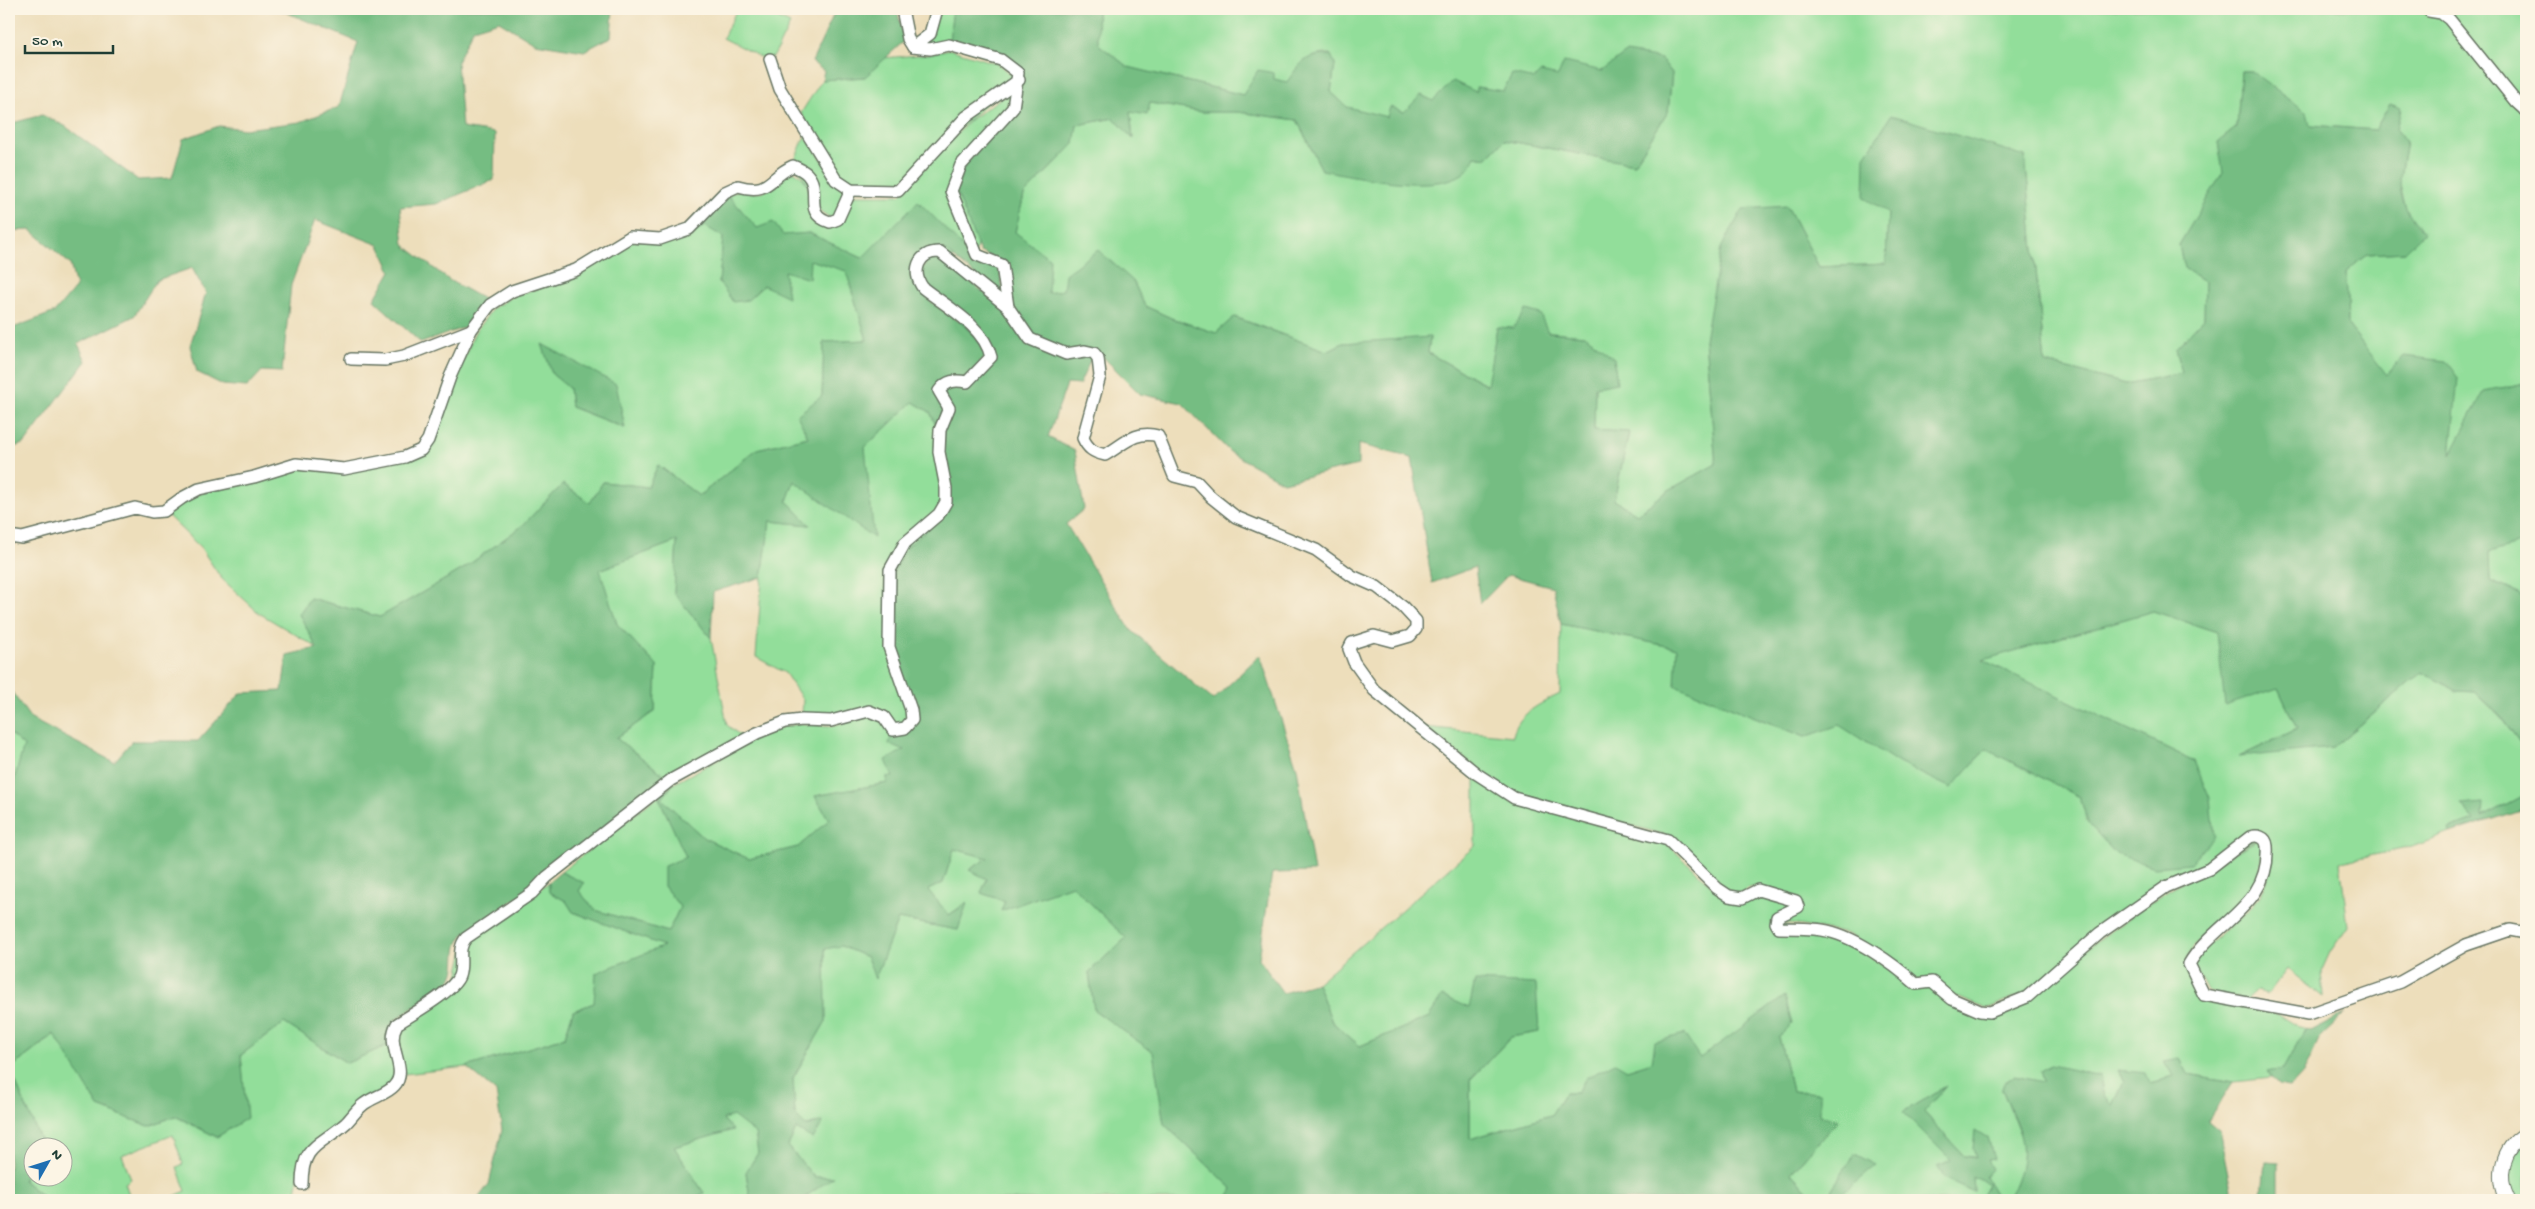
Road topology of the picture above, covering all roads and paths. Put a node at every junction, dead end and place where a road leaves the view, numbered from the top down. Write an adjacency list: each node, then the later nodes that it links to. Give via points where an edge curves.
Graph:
1 (902, 9): 4 (street, via 908,39)
2 (937, 9): 4 (street, via 930,34)
3 (2428, 11): 7 (street, via 2441,13 2449,19)
4 (913, 47): 6 (street, via 930,50 949,45 986,55 1001,60 1018,73)
5 (770, 59): 8 (street, via 780,89 836,180)
6 (1019, 80): 8 (street, via 966,117 898,191); 9 (street, via 1013,108 961,165 951,190 977,255 1002,265)
7 (2526, 111)
8 (851, 190): 10 (street, via 838,219 830,222 821,219 814,211 813,184 807,173 793,166 782,171 766,186 754,190 738,186 725,192 689,229 660,239 630,237 576,270 512,291 490,305)
9 (1008, 307): 13 (street, via 1030,339 1066,354 1084,351 1094,353 1098,358 1100,376 1083,438 1087,447 1095,453 1105,454 1132,436 1147,433 1158,436 1174,476 1197,482 1236,516 1316,550 1352,576 1378,587 1404,606 1416,621 1414,633 1394,641 1374,636 1352,643 1349,649 1354,662 1374,690 1477,774 1514,798 1668,840 1729,896 1742,898 1758,890 1796,901 1798,907 1777,917 1779,928 1823,930 1847,937 1916,984 1932,982 1952,999 1980,1011 1990,1012 2027,997 2100,933 2151,897 2185,877 2209,869 2257,835 2267,844 2263,878 2244,909 2198,949 2189,964 2204,994 2308,1014 2400,982 2466,945 2510,930); 15 (street, via 940,252 925,255 918,262 918,281 923,288 980,333 991,356 967,382 954,380 944,384 939,391 949,408 940,430 939,452 946,502 939,514 905,543 890,570 889,647 911,710 912,720 906,728 894,730 884,717 869,711 831,721 785,722 757,733 671,780 547,877 532,893 461,943 459,977 452,986 397,1024 392,1033 400,1073 395,1086 364,1104 307,1154 302,1167)
10 (471, 330): 11 (street, via 404,356 385,360); 12 (street, via 428,440 421,450 405,457 344,469 296,464 254,478 199,490 164,510 152,512 135,508 22,538)
11 (350, 359)
12 (9, 536)
13 (2526, 933)
14 (2526, 1134): 16 (street, via 2512,1146 2502,1168 2500,1181)
15 (302, 1184)
16 (2508, 1200)

